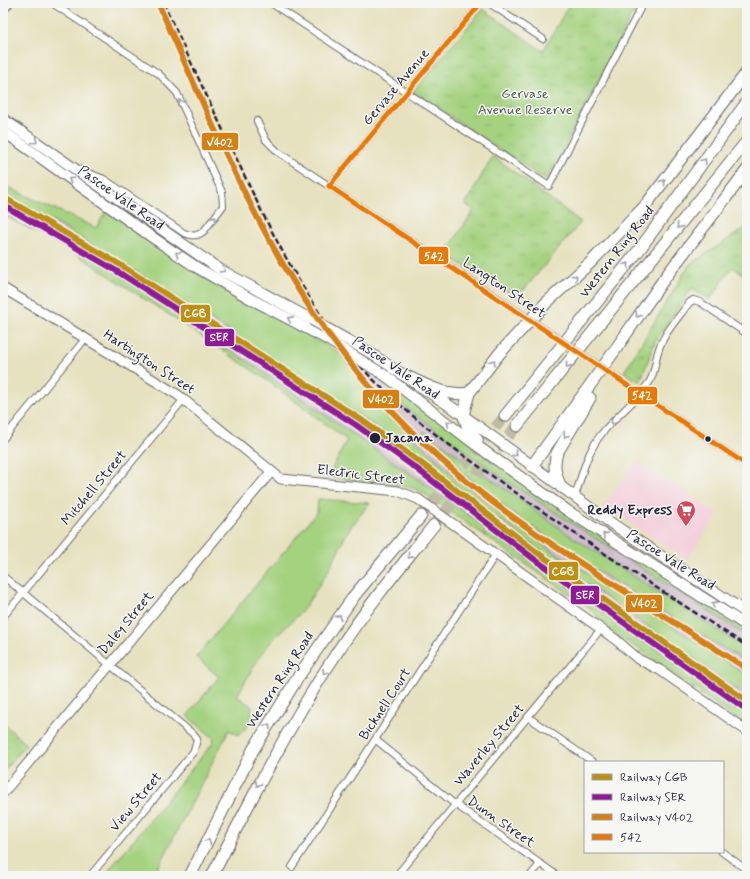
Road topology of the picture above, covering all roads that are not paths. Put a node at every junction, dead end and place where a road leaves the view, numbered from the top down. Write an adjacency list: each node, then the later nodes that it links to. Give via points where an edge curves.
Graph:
1 (10, 3): 7 (street)
2 (52, 3): 16 (street, one-way to 2, via 104,179 188,234 201,234 223,206 222,192 177,93 159,74)
3 (271, 3): 10 (street)
4 (481, 3): 10 (street, Gervase Avenue)
5 (489, 3): 8 (street)
6 (643, 3): 10 (street, via 549,186)
7 (3, 12)
8 (543, 39)
9 (747, 72): 24 (highway, one-way to 9, via 499,354 546,303 595,258 645,206)
10 (406, 93): 18 (street, Gervase Avenue)
11 (747, 102): 28 (highway, Western Ring Road, one-way to 11, via 639,250)
12 (3, 119): 16 (main road, Pascoe Vale Road, one-way to 16)
13 (257, 121): 18 (street, Langton Street, via 269,144)
14 (3, 131): 31 (main road, Pascoe Vale Road, one-way to 14, bridge, via 386,376 324,338 196,267)
15 (747, 141): 29 (highway, one-way to 29)
16 (75, 168): 23 (main road, Pascoe Vale Road, one-way to 23, bridge, via 219,269 367,351)
17 (747, 170): 22 (highway, one-way to 22, via 664,279)
18 (329, 186): 25 (street, Langton Street, bridge)
19 (3, 288): 21 (street, Hartington Street)
20 (747, 334): 25 (street, via 700,302 693,300 663,340 654,372)
21 (86, 338): 26 (street, Hartington Street); 30 (street)
22 (613, 353): 33 (highway); 36 (highway, one-way to 36, via 597,387 556,453 554,473)
23 (402, 374): 24 (highway, via 442,392 458,395); 27 (main road, Pascoe Vale Road)
24 (469, 393): 27 (highway)
25 (641, 394): 32 (street, Langton Street); 37 (street, one-way to 37, via 594,444)
26 (184, 399): 34 (street, Hartington Street); 42 (street, Mitchell Street)
27 (463, 415): 31 (main road, via 467,427); 33 (main road, Pascoe Vale Road, one-way to 33)
28 (505, 416)
29 (518, 426)
30 (3, 439)
31 (502, 464): 35 (main road, Pascoe Vale Road)
32 (747, 465)
33 (532, 466): 35 (main road, via 527,470); 36 (main road, Pascoe Vale Road)
34 (271, 472): 40 (street, Electric Street, via 285,480 407,493); 47 (street, Daley Street)
35 (514, 472): 45 (main road, Pascoe Vale Road, one-way to 35, via 595,529)
36 (561, 487): 37 (main road, Pascoe Vale Road)
37 (575, 497): 43 (main road, Pascoe Vale Road)
38 (421, 516): 59 (highway, Western Ring Road, one-way to 38, via 253,750 300,674 359,590)
39 (434, 525): 60 (highway, one-way to 60, via 334,657 260,780)
40 (496, 554): 46 (street, Electric Street); 50 (street, Bicknell Court)
41 (3, 576): 42 (street)
42 (23, 593): 44 (street, Mitchell Street); 47 (street)
43 (747, 612)
44 (3, 617)
45 (747, 626)
46 (601, 629): 48 (street, Waverley Street); 49 (street, Electric Street, via 638,659 660,670)
47 (110, 664): 52 (street, Daley Street); 58 (street, View Street, via 194,734 197,742 194,751)
48 (528, 717): 51 (street); 53 (street, Waverley Street)
49 (747, 731)
50 (376, 740): 53 (street, Dunn Street); 56 (street, Bicknell Court)
51 (592, 761)
52 (3, 793)
53 (455, 804): 55 (street, Dunn Street); 61 (street, Waverley Street)
54 (723, 853): 57 (street)
55 (540, 864): 62 (street); 63 (street, Dunn Street)
56 (292, 867)
57 (747, 870)
58 (90, 876)
59 (190, 876)
60 (212, 876)
61 (396, 876)
62 (530, 876)
63 (558, 876)

